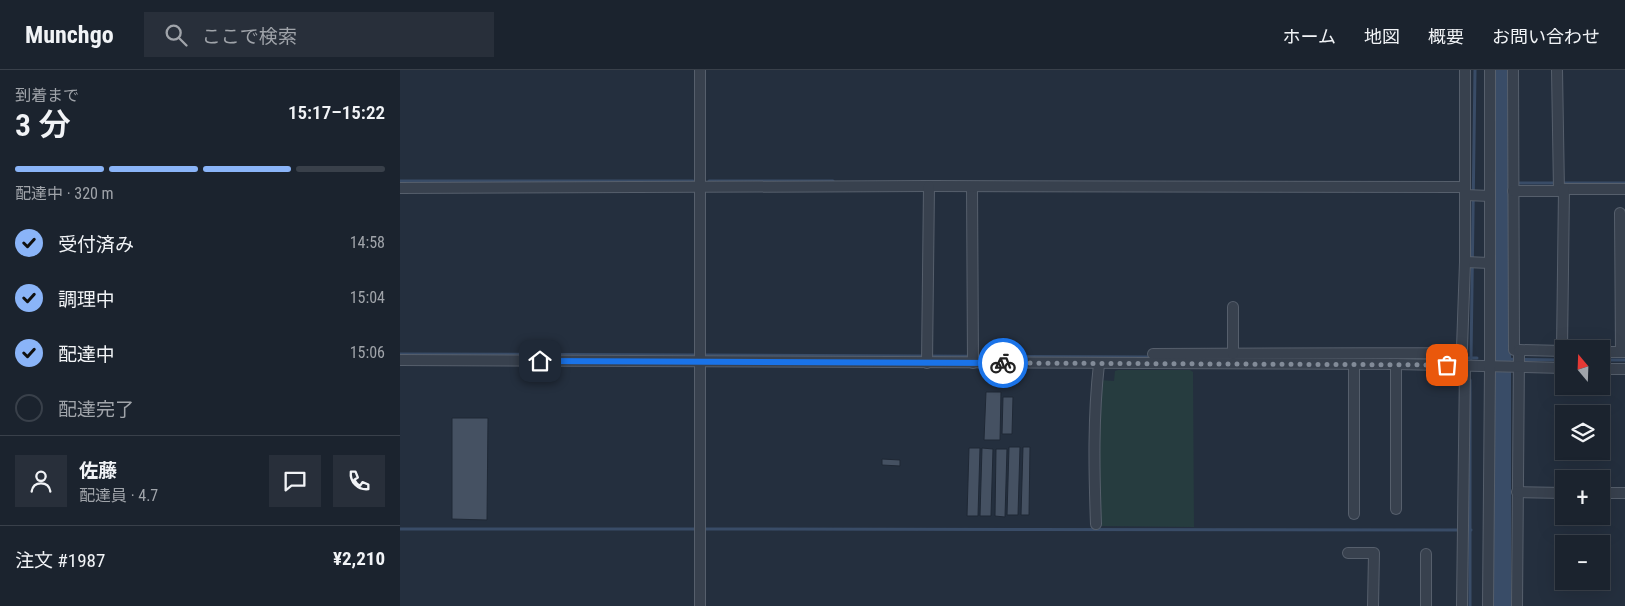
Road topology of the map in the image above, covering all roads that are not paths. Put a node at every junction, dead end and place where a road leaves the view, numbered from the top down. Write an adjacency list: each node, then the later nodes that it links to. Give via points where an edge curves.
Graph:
1 (700, 70): 7 (street)
2 (1465, 70): 11 (street)
3 (1490, 70): 14 (street)
4 (1513, 70): 13 (street)
5 (1557, 70): 9 (street)
6 (929, 186): 7 (street); 8 (street); 23 (street)
7 (700, 187): 10 (street); 32 (street)
8 (972, 187): 11 (street); 24 (street)
9 (1560, 187): 12 (street); 13 (street); 19 (street)
10 (400, 188)
11 (1468, 189): 14 (street); 16 (street)
12 (1625, 190)
13 (1513, 191): 31 (street, via 1514,350)
14 (1490, 196): 17 (street)
15 (1620, 213): 27 (street)
16 (1470, 262): 17 (street); 30 (street)
17 (1490, 263): 37 (street)
18 (1233, 307): 26 (street)
19 (1563, 340)
20 (1555, 352): 31 (street)
21 (1153, 354): 25 (street)
22 (1610, 355): 27 (street)
23 (927, 358): 24 (street); 32 (street)
24 (973, 358): 33 (street)
25 (1180, 358): 26 (street); 33 (street)
26 (1235, 358): 29 (street)
27 (1623, 359): 35 (street)
28 (400, 360): 32 (street)
29 (1357, 360): 30 (street); 34 (street); 43 (street)
30 (1461, 360): 34 (street); 37 (street); 50 (street)
31 (1517, 360): 36 (street); 37 (street); 38 (street)
32 (700, 362): 47 (street)
33 (1099, 364): 44 (street, via 1095,398)
34 (1396, 364): 42 (street)
35 (1610, 365)
36 (1555, 366)
37 (1492, 367): 51 (street)
38 (1518, 492): 39 (street); 52 (street)
39 (1555, 493)
40 (1610, 493): 41 (street)
41 (1625, 493)
42 (1396, 509)
43 (1354, 514)
44 (1096, 524)
45 (1348, 553): 48 (street, via 1374,553)
46 (1426, 554): 49 (street)
47 (700, 606)
48 (1373, 606)
49 (1426, 606)
50 (1462, 606)
51 (1488, 606)
52 (1517, 606)

